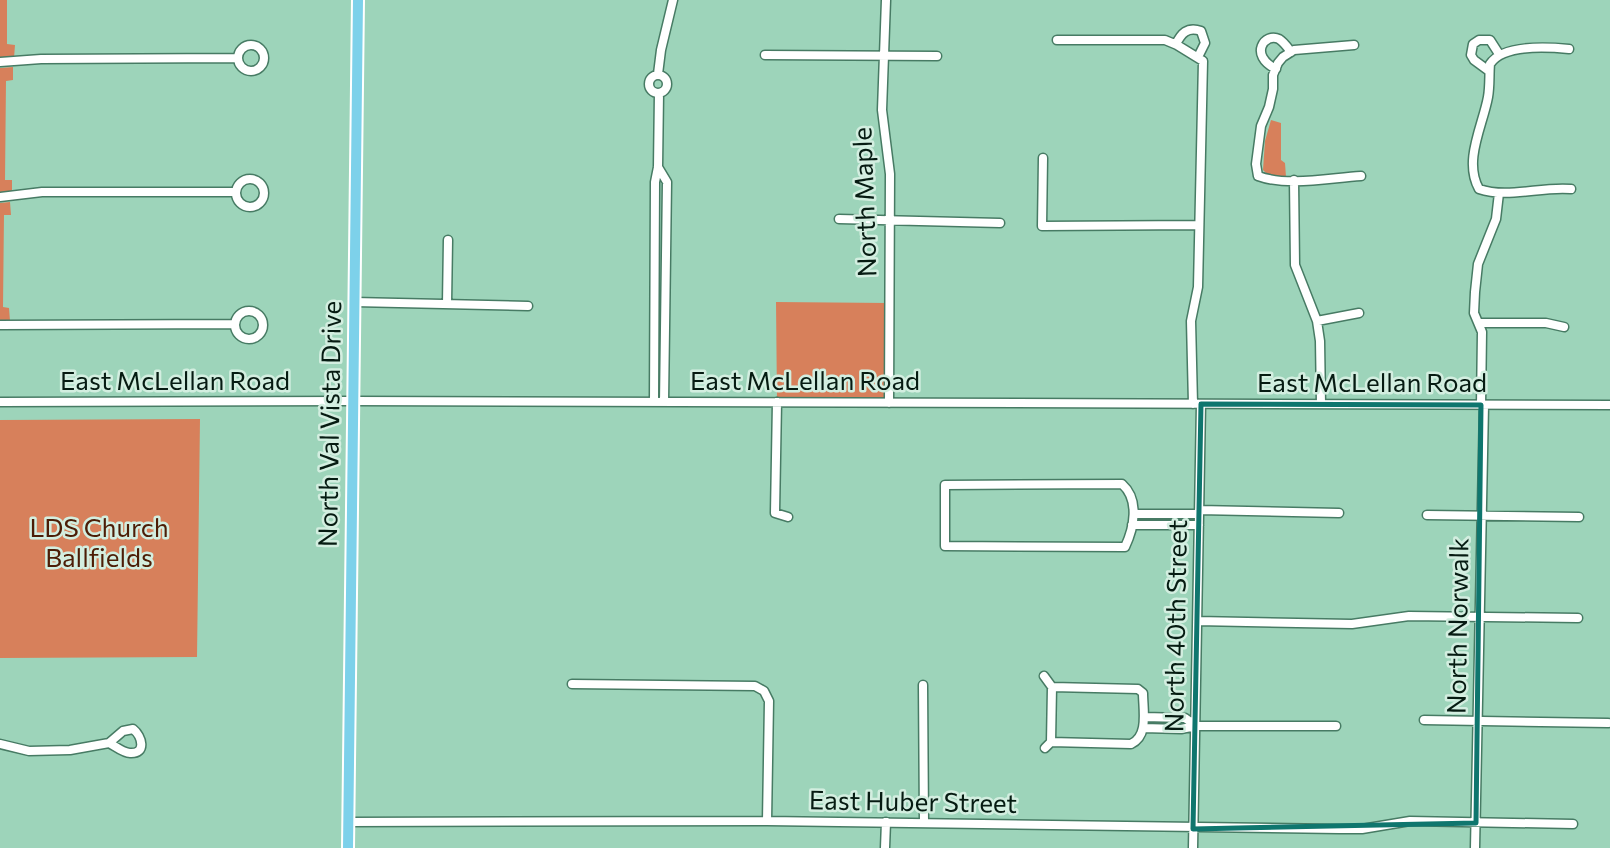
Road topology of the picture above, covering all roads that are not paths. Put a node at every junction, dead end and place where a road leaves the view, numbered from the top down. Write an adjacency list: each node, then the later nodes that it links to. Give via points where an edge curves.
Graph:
1 (358, 0): 35 (main road, North Val Vista Drive)
2 (673, 0): 18 (street)
3 (886, 0): 11 (street, North Maple)
4 (1057, 40): 5 (street, via 1165,40)
5 (1176, 44): 13 (street); 13 (street, North 40th Street, via 1181,33 1200,31 1205,43)
6 (1354, 45): 8 (street)
7 (1569, 49): 9 (street)
8 (1291, 52): 16 (street); 16 (street, via 1275,38 1263,44 1264,63)
9 (1499, 54): 17 (street); 17 (street, via 1485,38 1473,44 1471,55)
10 (765, 55): 11 (street)
11 (885, 55): 12 (street); 29 (street, North Maple, via 882,110)
12 (937, 56)
13 (1198, 57): 33 (street, North 40th Street, via 1203,61)
14 (237, 58): 15 (street)
15 (0, 62)
16 (1276, 69): 23 (street, via 1256,164 1258,176)
17 (1489, 71): 26 (street, via 1487,101 1475,145 1475,179 1479,189)
18 (658, 74): 19 (street, via 668,84); 19 (street, via 649,84)
19 (659, 93): 21 (street)
20 (1044, 158): 33 (street, via 1042,226)
21 (658, 167): 30 (street); 31 (street, via 667,183)
22 (1361, 176): 23 (street)
23 (1294, 180): 39 (street, via 1295,265)
24 (1571, 189): 26 (street)
25 (236, 192): 27 (street, via 42,192)
26 (1499, 193): 40 (street, North Norwalk, via 1496,219 1478,264 1474,313)
27 (0, 197)
28 (839, 219): 29 (street)
29 (890, 221): 32 (street); 54 (street, North Maple)
30 (655, 222): 31 (street); 44 (street)
31 (667, 222): 45 (street)
32 (1000, 223)
33 (1198, 225): 55 (street, North 40th Street, via 1198,287 1191,321)
34 (448, 240): 36 (street)
35 (354, 302): 36 (street); 49 (main road, North Val Vista Drive)
36 (447, 304): 37 (street)
37 (528, 306)
38 (1359, 313): 39 (street)
39 (1317, 321): 56 (street)
40 (1480, 323): 43 (street); 57 (street, North Norwalk)
41 (235, 324): 42 (street)
42 (0, 325)
43 (1564, 327)
44 (654, 328): 45 (street); 46 (street)
45 (666, 329): 47 (street)
46 (654, 360): 47 (street); 48 (street)
47 (664, 360): 48 (street)
48 (659, 377): 51 (street); 52 (street)
49 (353, 401): 50 (street, East McLellan Road); 51 (street, East McLellan Road); 87 (main road, North Val Vista Drive)
50 (0, 402)
51 (654, 402): 52 (street, East McLellan Road)
52 (664, 402): 53 (street, East McLellan Road)
53 (777, 402): 54 (street, East McLellan Road); 64 (street, via 775,513)
54 (889, 403): 55 (street, East McLellan Road)
55 (1197, 404): 56 (street, East McLellan Road); 59 (street, North 40th Street)
56 (1321, 404): 57 (street, East McLellan Road)
57 (1482, 405): 58 (street, East McLellan Road); 63 (street, North Norwalk)
58 (1610, 405)
59 (1199, 512): 60 (street); 61 (street); 67 (street, North 40th Street)
60 (1339, 513)
61 (1134, 514): 66 (street); 66 (street, via 1130,491 1122,484 945,485 945,546 1125,547)
62 (1427, 515): 63 (street)
63 (1481, 516): 65 (street); 68 (street, North Norwalk)
64 (788, 517)
65 (1579, 517)
66 (1132, 525): 67 (street)
67 (1199, 525): 70 (street, North 40th Street)
68 (1478, 616): 69 (street); 70 (street, via 1409,616 1352,624); 78 (street, North Norwalk)
69 (1578, 618)
70 (1197, 621): 80 (street, North 40th Street)
71 (1044, 676): 74 (street)
72 (572, 684): 86 (street, via 755,686 764,691 769,701)
73 (923, 685): 89 (street)
74 (1052, 687): 75 (street, via 1133,687 1143,694); 82 (street, via 1048,745 1126,745 1136,742)
75 (1144, 717): 76 (street); 82 (street)
76 (1161, 717): 80 (street, via 1185,718); 83 (street)
77 (1424, 720): 78 (street)
78 (1478, 721): 79 (street); 90 (street, North Norwalk)
79 (1608, 723)
80 (1196, 726): 81 (street); 83 (street); 92 (street, North 40th Street)
81 (1336, 726)
82 (1143, 728): 83 (street)
83 (1161, 728)
84 (109, 743): 85 (street, via 51,751)
85 (0, 744)
86 (767, 821): 87 (street, East Huber Street); 88 (street, East Huber Street)
87 (348, 822): 93 (main road, North Val Vista Drive)
88 (887, 822): 89 (street, East Huber Street); 94 (street)
89 (924, 823): 92 (street, East Huber Street)
90 (1476, 823): 91 (street, East Huber Street); 92 (street, East Huber Street, via 1410,821 1362,829); 96 (street, North Norwalk)
91 (1573, 824)
92 (1194, 829): 95 (street, North 40th Street)
93 (348, 848)
94 (885, 848)
95 (1193, 848)
96 (1475, 848)

